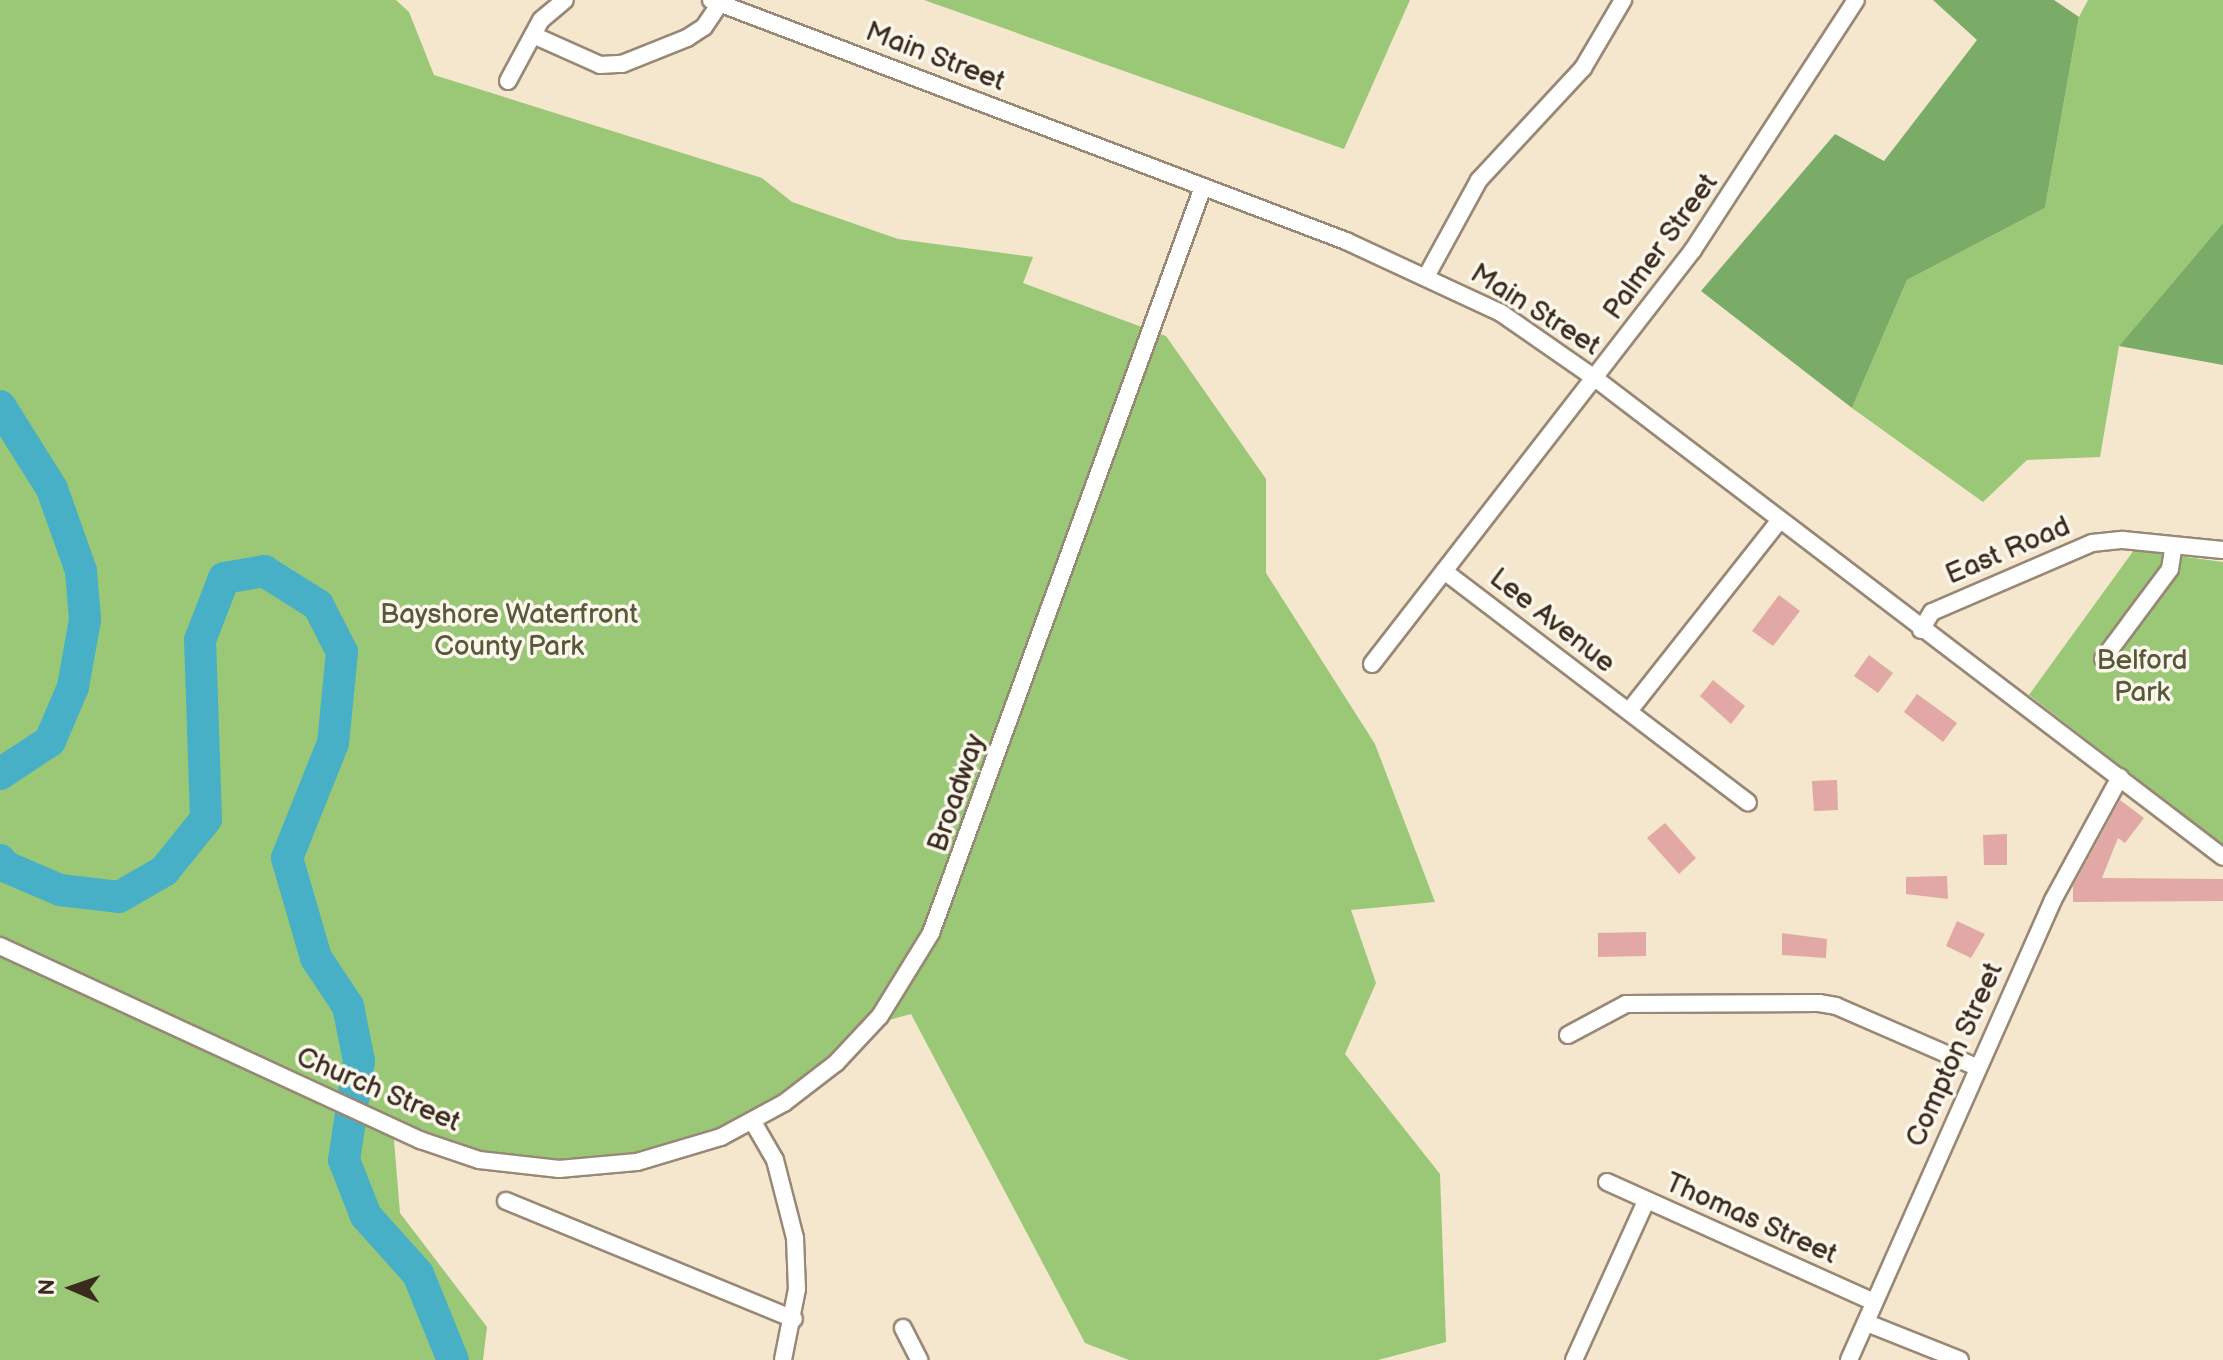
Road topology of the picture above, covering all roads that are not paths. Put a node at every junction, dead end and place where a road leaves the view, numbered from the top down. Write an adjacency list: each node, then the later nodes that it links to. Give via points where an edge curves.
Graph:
1 (565, 0): 5 (street, via 549,11)
2 (1623, 0): 8 (street, via 1583,68 1479,180)
3 (1856, 0): 9 (street, Palmer Street, via 1761,152)
4 (716, 2): 5 (street, via 704,27 622,64 600,65); 7 (street, Main Street)
5 (533, 35): 6 (street)
6 (508, 81)
7 (1203, 187): 8 (street, Main Street); 24 (street, Broadway, via 931,933 908,976 859,1040 804,1089)
8 (1427, 275): 9 (street, Main Street, via 1512,320)
9 (1596, 379): 10 (street, Main Street); 13 (street, Palmer Street)
10 (1779, 521): 14 (street, Main Street); 17 (street)
11 (2174, 545): 12 (street, East Road); 14 (street, East Road, via 2092,543 1932,612); 15 (street, via 2170,569)
12 (2223, 550)
13 (1444, 571): 16 (street, Palmer Street); 17 (street, Lee Avenue)
14 (1921, 630): 18 (street, Main Street)
15 (2103, 659)
16 (1372, 664)
17 (1629, 711): 19 (street, Lee Avenue)
18 (2120, 777): 20 (street, Main Street); 23 (street, Compton Street, via 2053,900)
19 (1748, 803)
20 (2223, 857)
21 (0, 946): 24 (street, Church Street, via 420,1140 479,1160 559,1169 600,1167 693,1147)
22 (1568, 1035): 23 (street, via 1626,1004 1819,1003)
23 (1976, 1067): 28 (street, Compton Street)
24 (753, 1122): 29 (street, via 787,1196 797,1266)
25 (1607, 1182): 27 (street, Thomas Street)
26 (506, 1201): 29 (street)
27 (1646, 1201): 28 (street, Thomas Street); 34 (street)
28 (1874, 1302): 30 (street, Compton Street)
29 (794, 1319): 32 (street)
30 (1867, 1323): 35 (street, Compton Street); 36 (street)
31 (903, 1328): 33 (street)
32 (783, 1360)
33 (919, 1360)
34 (1574, 1360)
35 (1849, 1360)
36 (1960, 1360)

